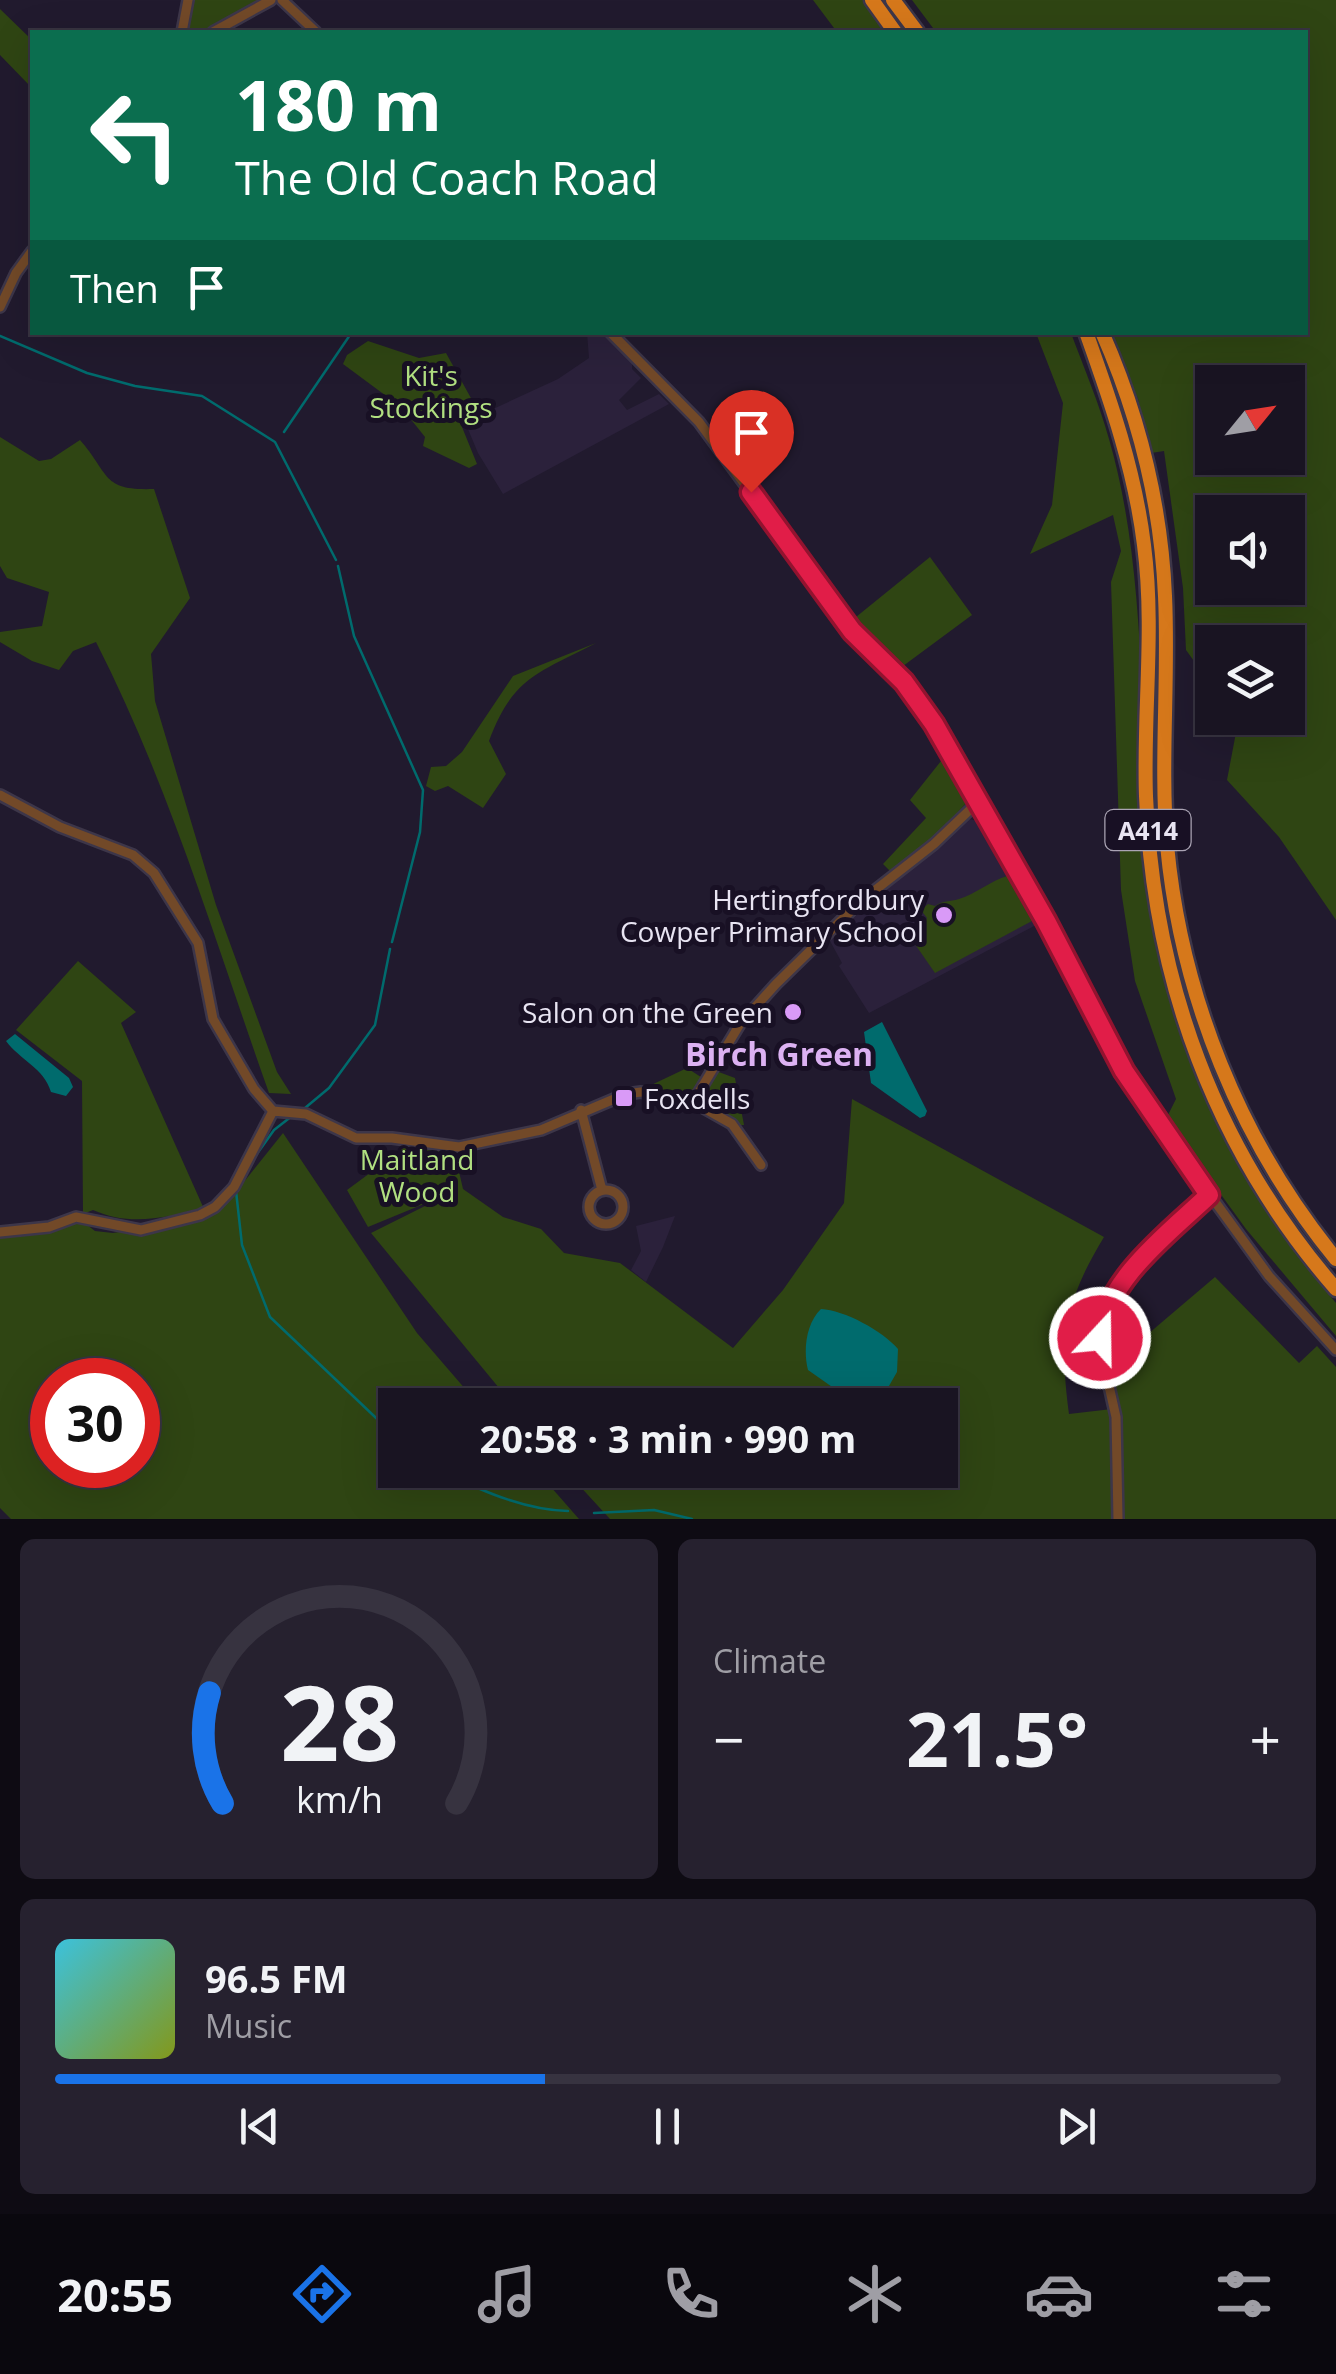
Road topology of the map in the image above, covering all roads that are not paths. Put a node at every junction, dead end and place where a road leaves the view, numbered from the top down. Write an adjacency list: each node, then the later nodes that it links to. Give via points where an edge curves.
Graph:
1 (188, 0): 6 (street)
2 (272, 0): 7 (street)
3 (282, 0): 8 (street)
4 (872, 0): 9 (highway)
5 (894, 0): 10 (highway)
6 (182, 30)
7 (217, 30)
8 (314, 30)
9 (893, 30)
10 (915, 30)
11 (30, 253): 12 (street)
12 (0, 307)
13 (613, 335): 17 (street, via 699,422 851,626 916,698)
14 (1087, 335): 26 (highway, A414, via 1127,456 1144,547 1150,630 1146,793 1152,888 1166,962 1201,1072 1231,1137 1273,1210)
15 (1103, 335): 25 (highway, A414, via 1137,420 1157,514 1165,598 1167,842 1193,988 1249,1126)
16 (0, 795): 20 (street, via 60,828 132,855 154,873 198,943 213,1019)
17 (978, 802): 18 (street, via 776,984 740,1024); 23 (street, via 1124,1071)
18 (694, 1102): 19 (street, via 641,1092); 21 (street, via 732,1124)
19 (582, 1110): 20 (street, via 540,1130 459,1147 356,1138 306,1114); 22 (street)
20 (273, 1111): 24 (street, via 234,1187 200,1215 141,1230 76,1217)
21 (761, 1165)
22 (602, 1190): 22 (street, via 619,1194 623,1210 616,1221 600,1224 591,1216 589,1199)
23 (1209, 1195): 27 (street, via 1268,1276); 28 (street, via 1132,1272 1103,1320 1100,1346 1118,1440)
24 (0, 1232)
25 (1336, 1259)
26 (1336, 1289)
27 (1336, 1350)
28 (1118, 1519)

